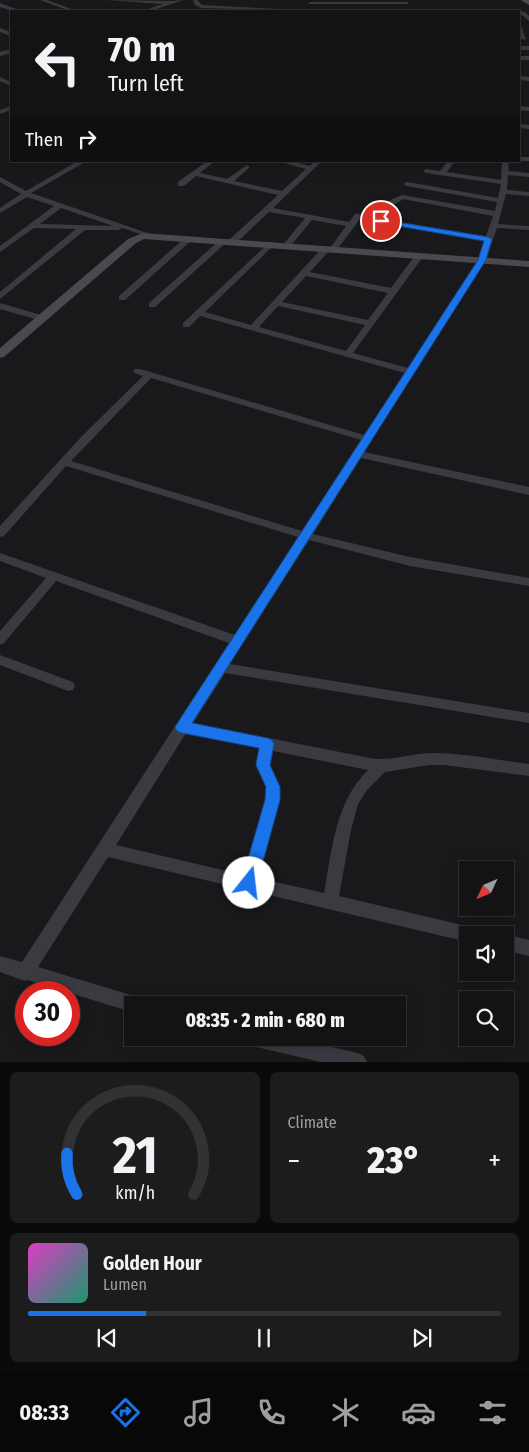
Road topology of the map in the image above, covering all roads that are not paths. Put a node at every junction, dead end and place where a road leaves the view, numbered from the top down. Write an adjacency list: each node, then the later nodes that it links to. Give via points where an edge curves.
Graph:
1 (42, 0): 13 (street)
2 (108, 0): 7 (street)
3 (182, 0): 7 (street)
4 (195, 0): 17 (street, via 198,5 205,6)
5 (524, 0): 10 (main road)
6 (360, 2): 8 (street); 9 (street)
7 (172, 3): 16 (street)
8 (310, 3)
9 (407, 3): 14 (street)
10 (529, 3)
11 (0, 5): 12 (street)
12 (11, 9): 15 (street); 18 (street)
13 (75, 9)
14 (412, 9)
15 (14, 10)
16 (148, 10)
17 (291, 10)
18 (0, 12)
19 (82, 162): 37 (street)
20 (211, 162): 30 (street)
21 (284, 162): 26 (street)
22 (318, 162): 26 (street)
23 (451, 162): 28 (street)
24 (505, 162): 29 (street)
25 (247, 167): 33 (street)
26 (311, 168): 38 (street)
27 (426, 171): 28 (street)
28 (442, 173): 36 (street)
29 (505, 173): 31 (street); 36 (street)
30 (196, 174): 33 (street); 34 (street)
31 (529, 175)
32 (0, 179): 37 (street)
33 (229, 181): 38 (street)
34 (181, 184)
35 (407, 184): 40 (street)
36 (505, 188): 39 (street); 40 (street)
37 (26, 194): 41 (street); 43 (street)
38 (284, 194): 42 (street)
39 (529, 194)
40 (502, 201): 44 (street)
41 (60, 205): 48 (street); 52 (street)
42 (267, 209): 46 (street); 56 (street)
43 (0, 211)
44 (497, 214): 49 (street); 55 (street, via 402,197 392,203 381,218)
45 (359, 215): 47 (street)
46 (310, 217): 47 (street); 58 (street)
47 (351, 225): 59 (street)
48 (32, 226): 50 (street); 60 (street)
49 (492, 226): 51 (street); 55 (street)
50 (83, 227): 52 (street); 66 (street)
51 (529, 228)
52 (131, 229): 53 (street)
53 (152, 236): 54 (main road); 72 (main road, via 132,241)
54 (190, 238): 56 (main road); 67 (street)
55 (488, 239): 62 (street)
56 (228, 241): 57 (main road); 69 (street)
57 (270, 244): 58 (main road); 71 (street)
58 (286, 246): 59 (main road)
59 (329, 249): 61 (main road); 64 (street)
60 (0, 250)
61 (419, 256): 62 (main road); 65 (street)
62 (482, 260): 63 (main road); 79 (street)
63 (529, 264)
64 (304, 273): 65 (street); 68 (street)
65 (393, 291): 73 (street)
66 (0, 296)
67 (122, 298)
68 (277, 302): 73 (street); 75 (street)
69 (152, 305)
70 (0, 306): 72 (street)
71 (199, 313): 74 (street); 75 (street)
72 (42, 318): 76 (main road)
73 (370, 322): 77 (street)
74 (186, 325)
75 (253, 328): 77 (street)
76 (0, 354)
77 (348, 354): 79 (street)
78 (137, 371): 80 (street)
79 (410, 372): 81 (street)
80 (149, 375): 81 (street); 83 (street)
81 (367, 440): 82 (street)
82 (357, 454): 84 (street); 86 (street)
83 (64, 462): 85 (street); 86 (street)
84 (529, 491)
85 (0, 533)
86 (304, 537): 89 (street, via 437,568); 91 (street)
87 (0, 557): 88 (street)
88 (54, 576): 90 (street); 91 (street)
89 (529, 582)
90 (0, 640)
91 (237, 641): 93 (street)
92 (0, 660): 94 (street)
93 (220, 667): 95 (street); 96 (street)
94 (68, 686)
95 (529, 718)
96 (182, 727): 97 (street); 100 (street)
97 (267, 744): 98 (street); 101 (street, via 263,765 273,787 273,800)
98 (382, 766): 99 (street, via 444,759); 102 (street, via 367,780 348,810)
99 (529, 770)
100 (103, 849): 101 (street); 107 (street)
101 (249, 883): 102 (street)
102 (330, 902): 103 (street)
103 (459, 932)
104 (514, 944): 105 (street)
105 (529, 948)
106 (0, 964): 107 (street)
107 (25, 973): 108 (street)
108 (124, 1001)
109 (290, 1046): 110 (street)
110 (358, 1062)

